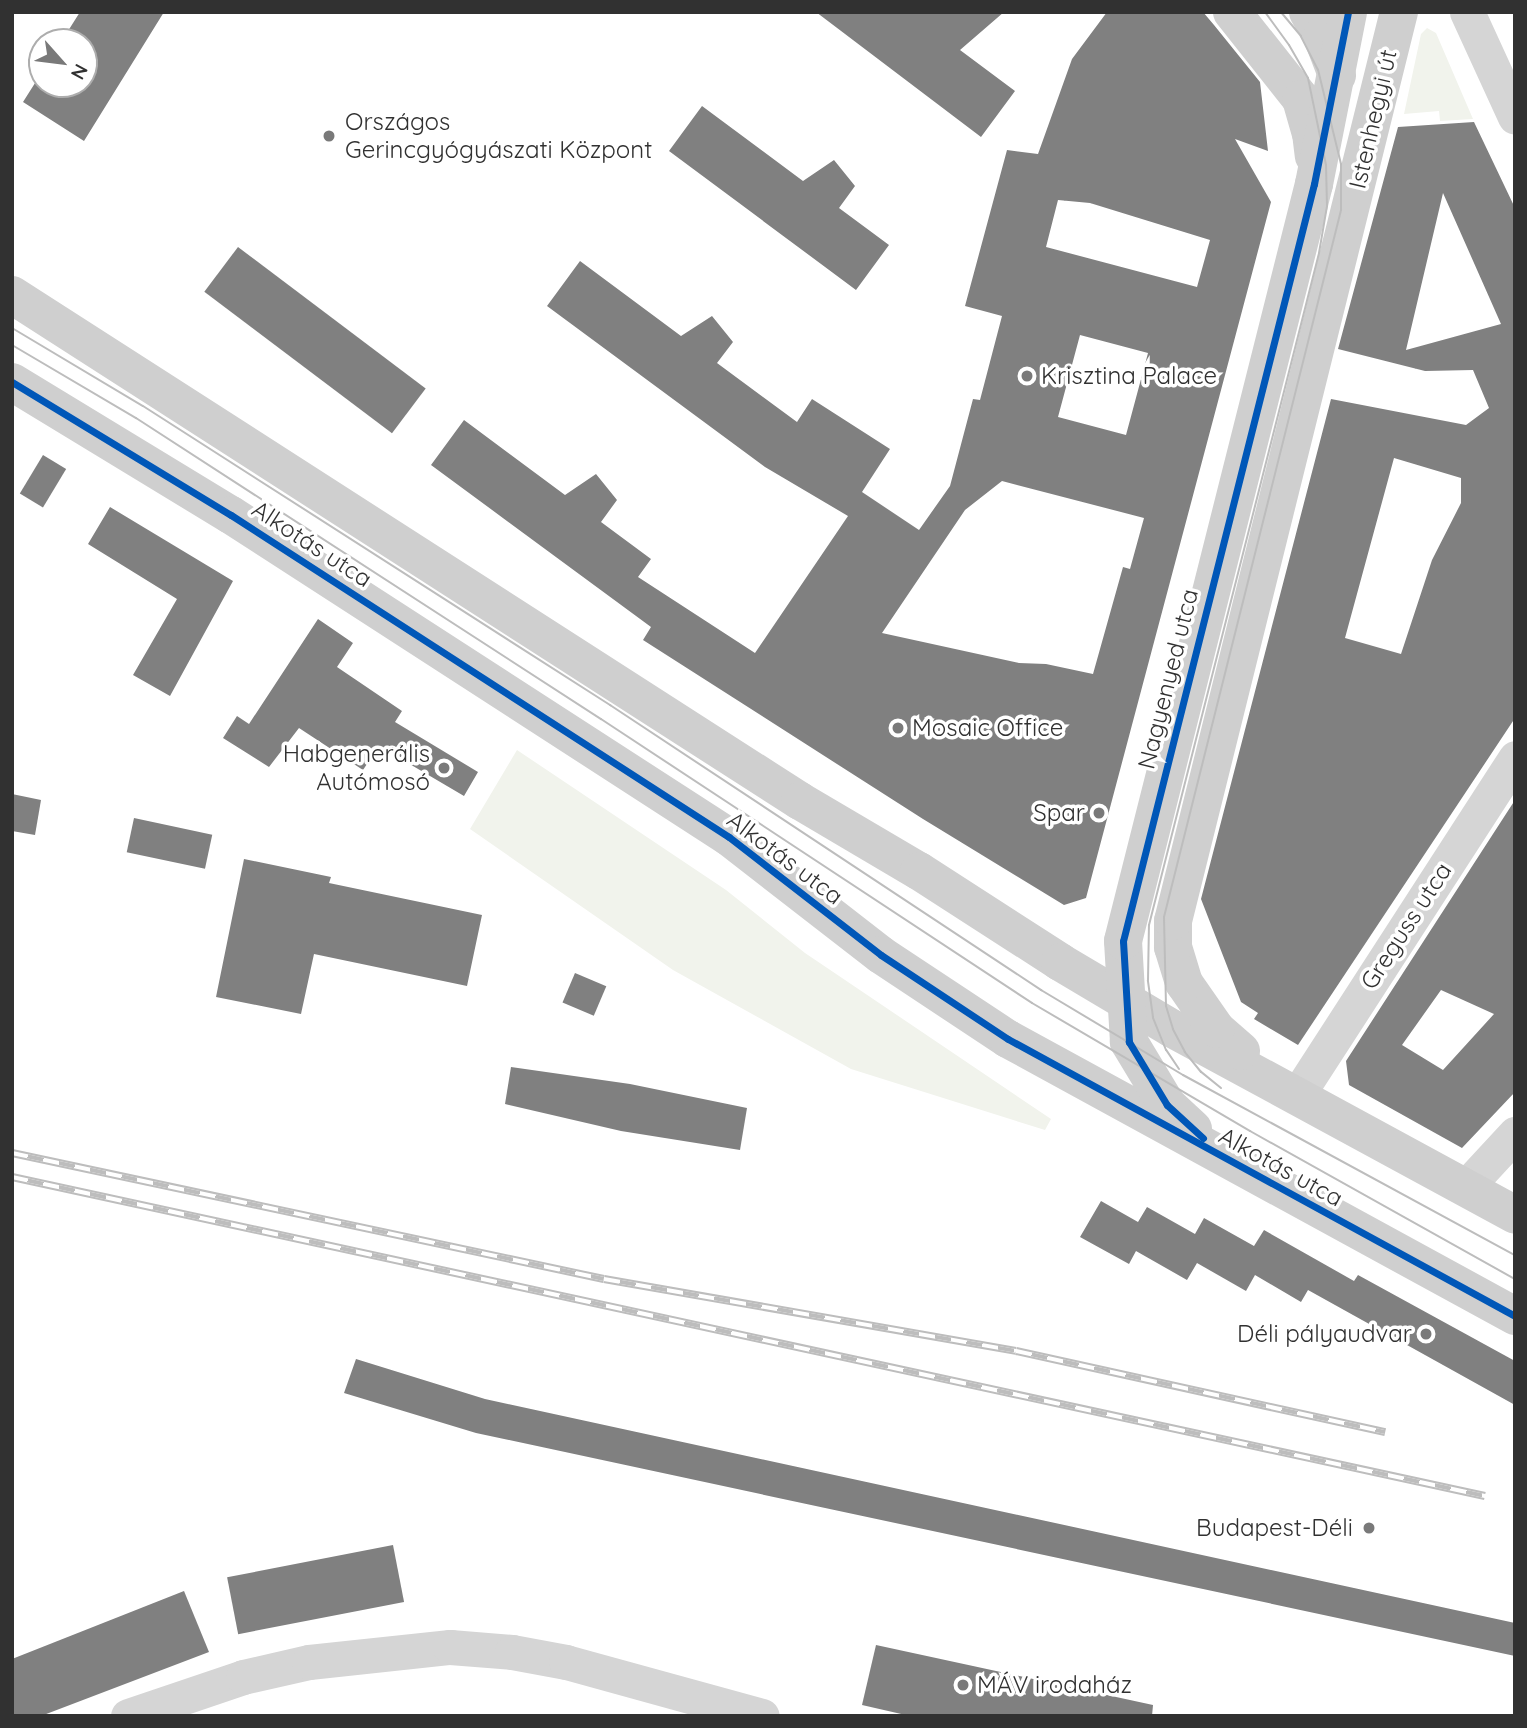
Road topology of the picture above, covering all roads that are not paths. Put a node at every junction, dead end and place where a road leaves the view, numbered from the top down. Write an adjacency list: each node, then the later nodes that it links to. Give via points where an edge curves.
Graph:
1 (1232, 12): 8 (main road, via 1300,99 1311,133)
2 (1308, 12): 6 (main road)
3 (1348, 12): 6 (main road, Istenhegyi út)
4 (1399, 12): 9 (main road, Istenhegyi út)
5 (1467, 12): 7 (street)
6 (1336, 70): 8 (main road, Istenhegyi út); 9 (main road, via 1354,142)
7 (1515, 117)
8 (1314, 184): 13 (main road, Nagyenyed utca, via 1128,913)
9 (1348, 225): 14 (main road, via 1173,921 1172,947 1184,983 1199,1007 1216,1030)
10 (12, 295): 13 (main road, Alkotás utca, via 800,801)
11 (12, 383): 16 (main road, Alkotás utca, via 231,514 729,837 881,956 979,1021 1057,1068)
12 (1515, 758): 14 (street, Greguss utca)
13 (1124, 1001): 14 (main road, Alkotás utca); 16 (main road, Nagyenyed utca, via 1129,1042 1167,1105)
14 (1292, 1091): 17 (main road, Alkotás utca)
15 (1515, 1134): 17 (street)
16 (1224, 1156): 19 (main road, Alkotás utca)
17 (1465, 1188): 18 (main road, Alkotás utca)
18 (1515, 1215)
19 (1515, 1316)
20 (128, 1716): 21 (street, via 243,1677 309,1662 450,1647 566,1662)
21 (762, 1716)

